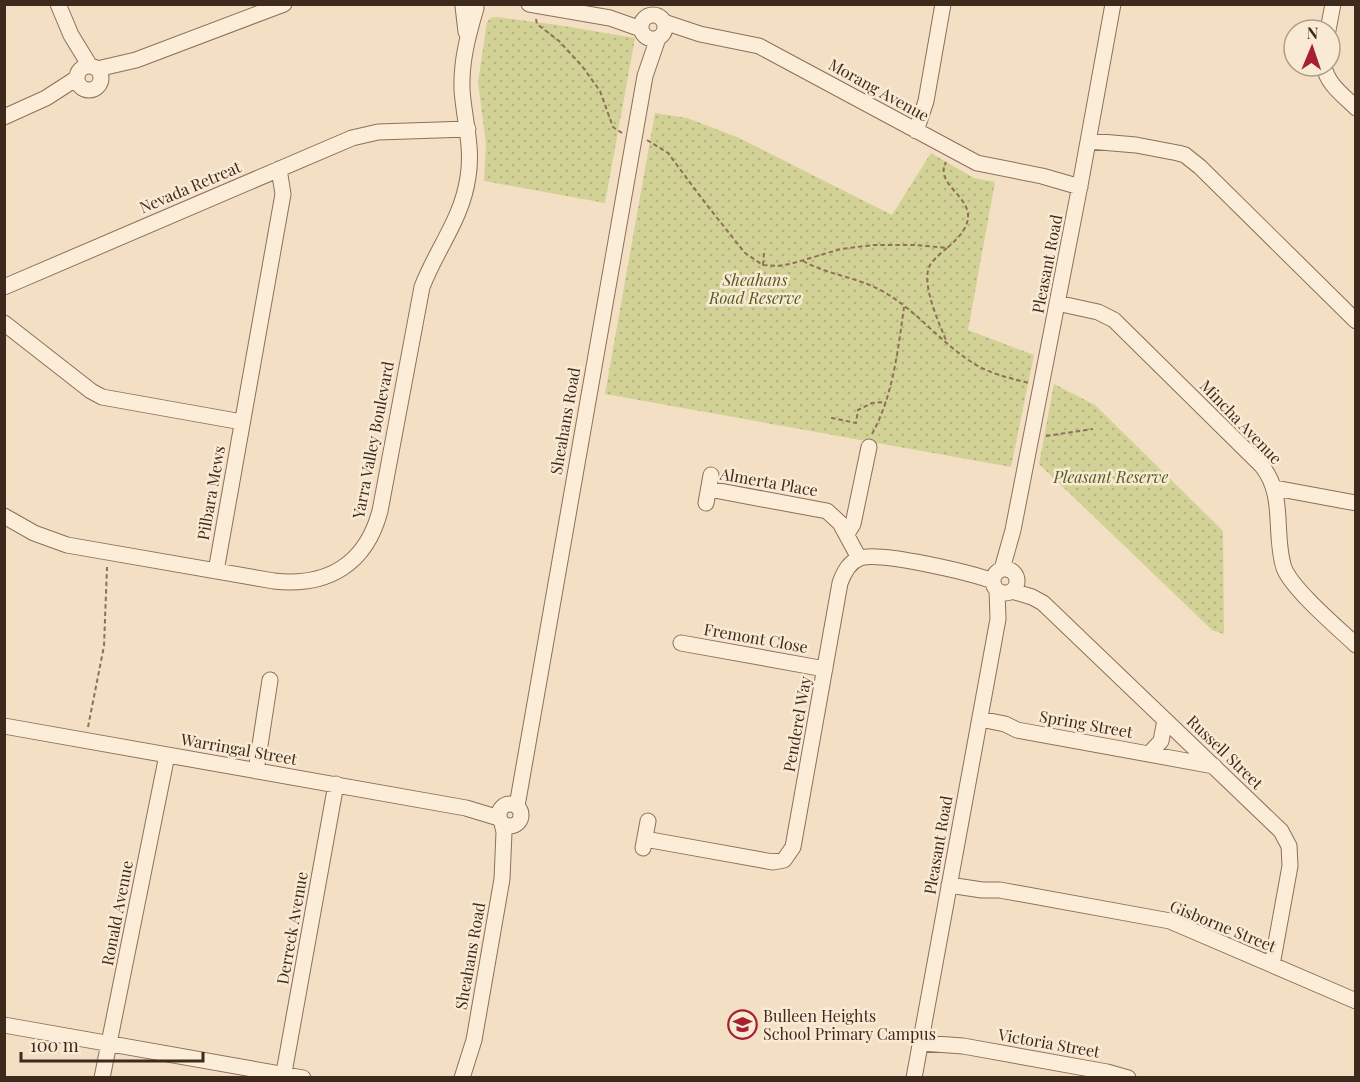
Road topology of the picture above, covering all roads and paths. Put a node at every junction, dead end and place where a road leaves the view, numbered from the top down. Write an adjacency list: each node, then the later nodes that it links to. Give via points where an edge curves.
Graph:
1 (58, 4): 10 (street)
2 (284, 4): 7 (street)
3 (529, 4): 9 (street, Morang Avenue)
4 (943, 4): 15 (street, via 926,102)
5 (1113, 4): 17 (street, Pleasant Road)
6 (474, 5): 14 (street, Yarra Valley Boulevard, via 462,90)
7 (266, 8): 10 (street)
8 (536, 19): 16 (path, via 569,50 600,91 615,130)
9 (653, 22): 15 (street, Morang Avenue, via 759,46); 16 (street, Sheahans Road)
10 (88, 76): 13 (street)
11 (1327, 78): 12 (street)
12 (1356, 108)
13 (4, 117)
14 (468, 129): 19 (street, Nevada Retreat, via 366,135); 45 (street, Yarra Valley Boulevard, via 466,189 457,218 422,287 380,511 372,534 356,558 318,579 291,583)
15 (916, 130): 20 (street, Morang Avenue, via 977,164)
16 (635, 135): 24 (path, via 668,153 745,252); 60 (street, Sheahans Road, via 521,773)
17 (1090, 136): 20 (street, Pleasant Road); 28 (street, via 1178,153 1193,160)
18 (946, 160): 21 (path, via 942,172 945,180 962,199 968,214 960,237)
19 (279, 169): 25 (street, Nevada Retreat); 34 (street, Pilbara Mews, via 283,194)
20 (1081, 183): 26 (street, Pleasant Road)
21 (947, 248): 23 (path, via 873,244); 30 (path, via 930,265 928,284)
22 (764, 253): 24 (path)
23 (803, 261): 24 (path); 27 (path, via 872,286)
24 (763, 265)
25 (4, 287)
26 (1057, 303): 38 (street, Mincha Avenue, via 1106,315 1122,326 1262,466); 46 (street, Pleasant Road)
27 (904, 307): 30 (path); 32 (path)
28 (1356, 321)
29 (4, 323): 34 (street, via 102,397)
30 (947, 344): 31 (path, via 980,367)
31 (1029, 383)
32 (886, 402): 33 (path, via 858,410 856,423); 37 (path)
33 (832, 417)
34 (242, 422): 45 (street, Pilbara Mews)
35 (1092, 429): 36 (path)
36 (1043, 436)
37 (869, 447): 42 (street, via 853,524)
38 (1275, 488): 40 (street); 48 (street, Mincha Avenue, via 1282,561 1288,577)
39 (709, 489): 42 (street, Almerta Place, via 827,512 837,518)
40 (1356, 503)
41 (4, 516): 45 (street, Yarra Valley Boulevard, via 67,545)
42 (847, 534): 43 (street, Almerta Place)
43 (859, 558): 46 (street, via 875,556); 49 (street, Penderel Way, via 843,575)
44 (107, 567): 54 (path, via 104,646)
45 (216, 571)
46 (1005, 581): 51 (street, Russell Street, via 1026,581 1043,603); 52 (street, Pleasant Road)
47 (681, 643): 49 (street, Fremont Close)
48 (1356, 645)
49 (825, 669): 61 (street, Penderel Way, via 793,847 788,856 773,862 644,843)
50 (270, 680): 58 (street)
51 (1165, 720): 55 (street, Spring Street, via 1161,741); 57 (street, Russell Street)
52 (979, 723): 55 (street, Spring Street, via 1005,724 1017,730); 62 (street, Pleasant Road)
53 (4, 726): 56 (street, Warringal Street)
54 (88, 729)
55 (1149, 754): 57 (street, Spring Street)
56 (167, 755): 58 (street, Warringal Street); 68 (street, Ronald Avenue)
57 (1214, 766): 63 (street, Russell Street, via 1275,825 1289,846 1290,866)
58 (256, 771): 59 (street, Warringal Street)
59 (336, 784): 60 (street, Warringal Street); 69 (street, Derreck Avenue)
60 (506, 814): 67 (street, Sheahans Road, via 509,854)
61 (648, 821)
62 (950, 881): 63 (street, Gisborne Street, via 984,884 1170,921); 66 (street, Pleasant Road)
63 (1272, 965): 64 (street, Gisborne Street)
64 (1356, 1001)
65 (4, 1025): 68 (street)
66 (921, 1038): 74 (street, Pleasant Road); 75 (street, Victoria Street)
67 (474, 1040): 72 (street, Sheahans Road); 73 (street, Sheahans Road)
68 (109, 1043): 69 (street); 70 (street, Ronald Avenue)
69 (283, 1076): 71 (street)
70 (102, 1077)
71 (303, 1077)
72 (462, 1077)
73 (472, 1077)
74 (914, 1077)
75 (1128, 1077)

